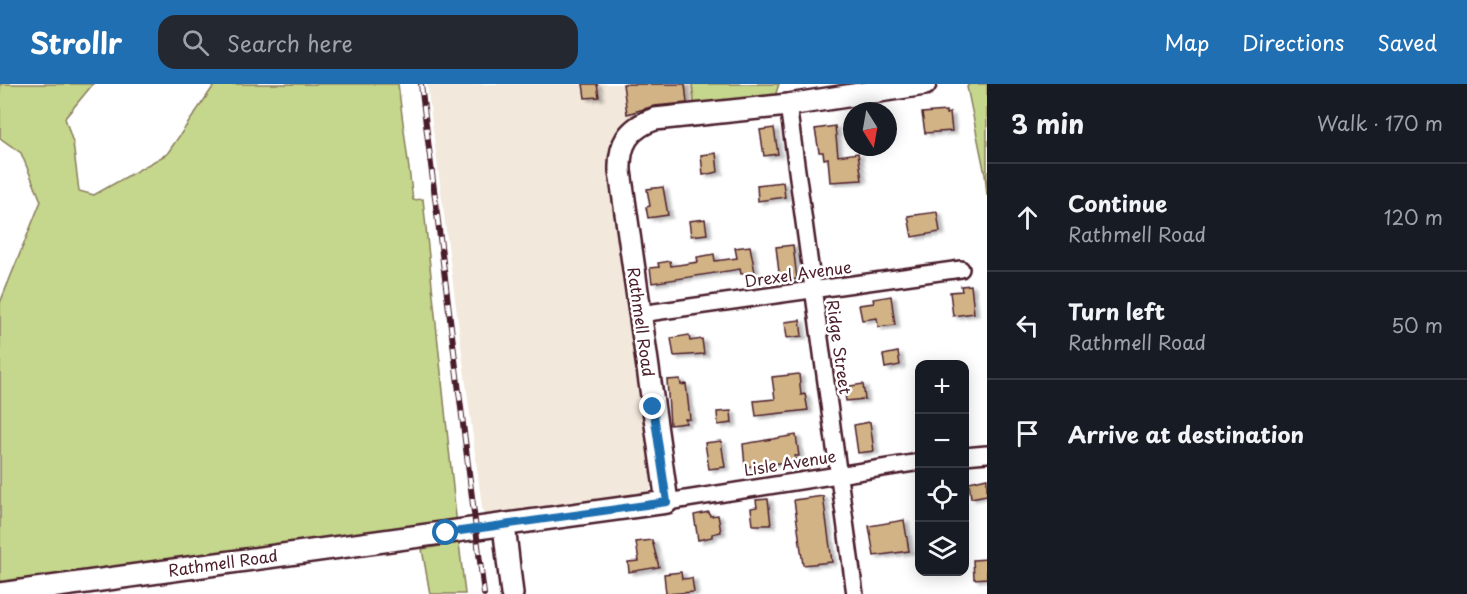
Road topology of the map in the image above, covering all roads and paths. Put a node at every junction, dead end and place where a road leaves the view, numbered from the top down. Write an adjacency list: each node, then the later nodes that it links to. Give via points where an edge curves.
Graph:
1 (925, 84): 2 (street, Rathmell Road)
2 (788, 105): 4 (street, Ridge Street); 5 (street, Rathmell Road, via 655,119 638,126 625,138 619,154 620,171)
3 (961, 269): 4 (street, Drexel Avenue)
4 (813, 290): 5 (street, Drexel Avenue); 9 (street, Ridge Street)
5 (640, 314): 10 (street, Rathmell Road)
6 (987, 454): 7 (street)
7 (969, 456)
8 (915, 463): 9 (street, Lisle Avenue)
9 (838, 474): 10 (street, Lisle Avenue); 15 (street, Ridge Street)
10 (667, 502): 11 (street, Rathmell Road)
11 (504, 525): 12 (street, Rathmell Road); 14 (street)
12 (66, 589): 13 (street, Rathmell Road)
13 (0, 594)
14 (512, 594)
15 (855, 594)

